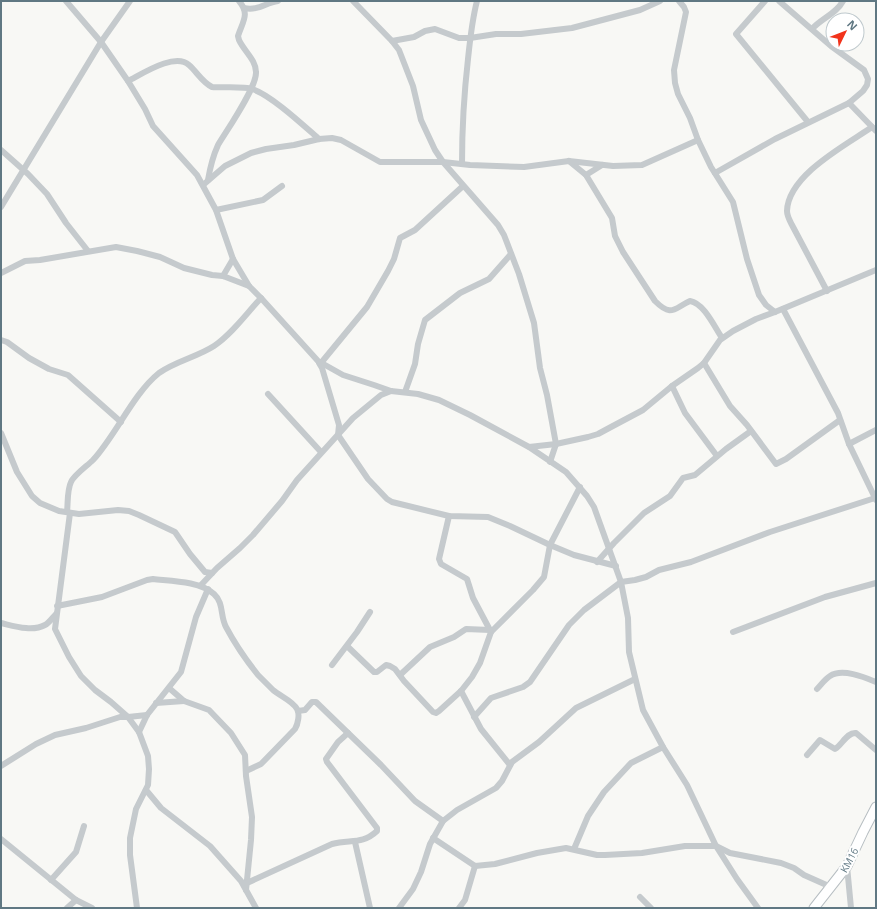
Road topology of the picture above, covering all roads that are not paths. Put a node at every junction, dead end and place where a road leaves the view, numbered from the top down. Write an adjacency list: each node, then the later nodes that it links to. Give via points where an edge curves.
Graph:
1 (66, 1): 16 (street)
2 (130, 1): 16 (street)
3 (239, 1): 12 (street)
4 (278, 1): 12 (street, via 254,9)
5 (353, 1): 15 (street)
6 (477, 1): 14 (street)
7 (660, 1): 14 (street, via 640,10 572,28)
8 (679, 1): 23 (street, via 686,12 675,64 675,83)
9 (765, 1): 20 (street, via 736,34)
10 (779, 1): 13 (street)
11 (844, 1): 13 (street, via 837,10)
12 (244, 8): 18 (street, via 245,17 238,36 255,64 256,78)
13 (812, 29): 19 (street, via 867,74 867,85)
14 (470, 38): 15 (street, via 459,38 435,29 414,37); 27 (street, via 462,126)
15 (392, 41): 26 (street, via 399,50 409,74 423,126)
16 (101, 42): 17 (street); 29 (street)
17 (128, 81): 18 (street, via 161,64 179,61 188,64 207,85 212,87); 33 (street, via 153,126)
18 (252, 88): 22 (street, via 277,104); 32 (street, via 218,146)
19 (849, 103): 20 (street); 21 (street)
20 (808, 122): 30 (street)
21 (874, 129): 45 (street, via 813,167 788,203 787,214)
22 (319, 139): 26 (street, via 341,140 380,162); 32 (street, via 251,153 225,166)
23 (698, 140): 28 (street, via 642,165); 30 (street)
24 (1, 150): 29 (street)
25 (569, 161): 27 (street, via 524,166); 28 (street); 31 (street)
26 (443, 162): 27 (street); 35 (street)
27 (462, 164)
28 (602, 165): 31 (street)
29 (23, 169): 36 (street); 38 (street, via 47,194)
30 (715, 173): 48 (street, via 733,202 759,295)
31 (586, 175): 49 (street, via 612,218 623,252 655,302 670,311 690,301 695,302 702,307)
32 (208, 180): 33 (street)
33 (203, 185): 37 (street)
34 (282, 186): 37 (street, via 259,202)
35 (463, 186): 39 (street, via 498,225); 51 (street, via 414,230 400,238 394,259 367,307)
36 (1, 207)
37 (216, 210): 40 (street)
38 (88, 251): 42 (street, via 25,261); 43 (street, via 116,247 137,250 184,268)
39 (510, 254): 55 (street, via 489,278 460,293 425,320 415,364); 63 (street, via 532,312 540,368)
40 (232, 259): 43 (street); 44 (street)
41 (876, 270): 45 (street)
42 (1, 273)
43 (223, 276): 44 (street)
44 (249, 286): 46 (street)
45 (827, 291): 47 (street)
46 (261, 298): 51 (street); 58 (street, via 219,342 158,374 139,395)
47 (783, 309): 48 (street); 57 (street)
48 (775, 312): 49 (street, via 745,324)
49 (722, 338): 52 (street)
50 (1, 340): 58 (street, via 49,370 68,375)
51 (319, 362): 54 (street, via 344,375); 62 (street, via 339,426)
52 (704, 363): 53 (street); 60 (street, via 730,406)
53 (672, 386): 63 (street, via 643,410 612,428); 67 (street, via 685,413)
54 (391, 390): 55 (street); 62 (street, via 369,404)
55 (405, 392): 65 (street, via 439,400)
56 (268, 394): 66 (street)
57 (840, 420): 60 (street, via 776,464); 64 (street)
58 (121, 422): 72 (street, via 94,459 71,482)
59 (876, 430): 64 (street)
60 (751, 431): 67 (street)
61 (1, 433): 71 (street, via 17,472 32,496 40,503)
62 (338, 435): 66 (street); 73 (street, via 368,479 387,499)
63 (556, 444): 65 (street); 68 (street)
64 (849, 444): 70 (street)
65 (529, 447): 68 (street)
66 (321, 452): 79 (street, via 253,535)
67 (717, 456): 76 (street, via 695,475 683,478 670,496 644,514)
68 (550, 462): 69 (street, via 566,472)
69 (580, 487): 75 (street); 76 (street, via 594,507)
70 (875, 499): 80 (street, via 770,532 695,561 659,570 646,577)
71 (59, 511): 72 (street); 74 (street)
72 (67, 512): 74 (street, via 70,513); 79 (street, via 88,514 118,510 139,515 175,532 190,554)
73 (449, 516): 75 (street, via 488,517); 90 (street, via 439,561 467,579 473,598)
74 (69, 520): 84 (street)
75 (550, 545): 77 (street); 90 (street, via 544,577)
76 (609, 550): 77 (street); 78 (street)
77 (597, 562): 78 (street)
78 (616, 566): 80 (street)
79 (208, 573): 82 (street)
80 (621, 582): 95 (street, via 628,618 628,652); 106 (street, via 584,610 569,625 530,682 491,698)
81 (876, 583): 91 (street, via 825,597)
82 (201, 586): 83 (street); 84 (street, via 153,579 102,597)
83 (208, 589): 97 (street, via 196,617 181,672); 102 (street, via 219,599 224,624 258,675)
84 (57, 606): 86 (street)
85 (370, 612): 92 (street)
86 (56, 614): 88 (street); 89 (street)
87 (1, 623): 88 (street, via 27,628)
88 (46, 625): 89 (street)
89 (55, 629): 103 (street, via 81,676)
90 (491, 631): 94 (street, via 466,629 430,647); 99 (street, via 480,663)
91 (733, 632)
92 (347, 646): 93 (street); 94 (street, via 374,672 386,665 395,669)
93 (332, 665)
94 (400, 676): 99 (street, via 436,713)
95 (635, 679): 109 (street, via 643,710); 112 (street, via 576,708)
96 (876, 682): 98 (street, via 857,675 837,673 829,676)
97 (169, 688): 100 (street); 101 (street)
98 (817, 689)
99 (461, 691): 106 (street)
100 (184, 701): 101 (street); 114 (street, via 209,710 226,728 245,755)
101 (156, 703): 104 (street)
102 (298, 711): 108 (street, via 316,702); 114 (street, via 295,729 261,764)
103 (121, 714): 105 (street); 113 (street, via 86,728 55,735)
104 (147, 715): 105 (street); 107 (street)
105 (128, 717): 107 (street)
106 (474, 717): 112 (street)
107 (139, 732): 115 (street, via 148,756)
108 (348, 733): 117 (street, via 415,801); 121 (street, via 326,759 378,831 362,841)
109 (663, 747): 122 (street, via 687,785); 123 (street, via 631,763 604,792 588,816)
110 (876, 750): 111 (street, via 856,733 852,733 835,749 820,740)
111 (807, 755)
112 (510, 765): 117 (street, via 496,788)
113 (1, 766)
114 (246, 770): 127 (street, via 252,817)
115 (146, 790): 129 (street, via 161,808 210,846); 134 (street, via 136,809 130,838)
116 (876, 807): 125 (street, KM16)
117 (443, 821): 119 (street)
118 (84, 826): 126 (street, via 76,852)
119 (433, 838): 124 (street); 137 (street, via 413,889)
120 (1, 839): 126 (street)
121 (355, 842): 127 (street, via 332,844); 136 (street)
122 (716, 846): 123 (street, via 685,846 642,854 604,855); 128 (street, via 730,853 781,863); 140 (street)
123 (574, 849): 124 (street, via 566,848)
124 (475, 866): 138 (street, via 465,900)
125 (847, 866): 128 (street, KM16); 142 (street)
126 (51, 880): 131 (street)
127 (247, 883): 129 (street)
128 (831, 887): 141 (street, KM16)
129 (246, 890): 135 (street)
130 (640, 897): 139 (street)
131 (76, 900): 132 (street); 133 (street)
132 (67, 908)
133 (92, 908)
134 (137, 908)
135 (256, 908)
136 (370, 908)
137 (399, 908)
138 (459, 908)
139 (651, 908)
140 (758, 908)
141 (814, 908)
142 (851, 908)

